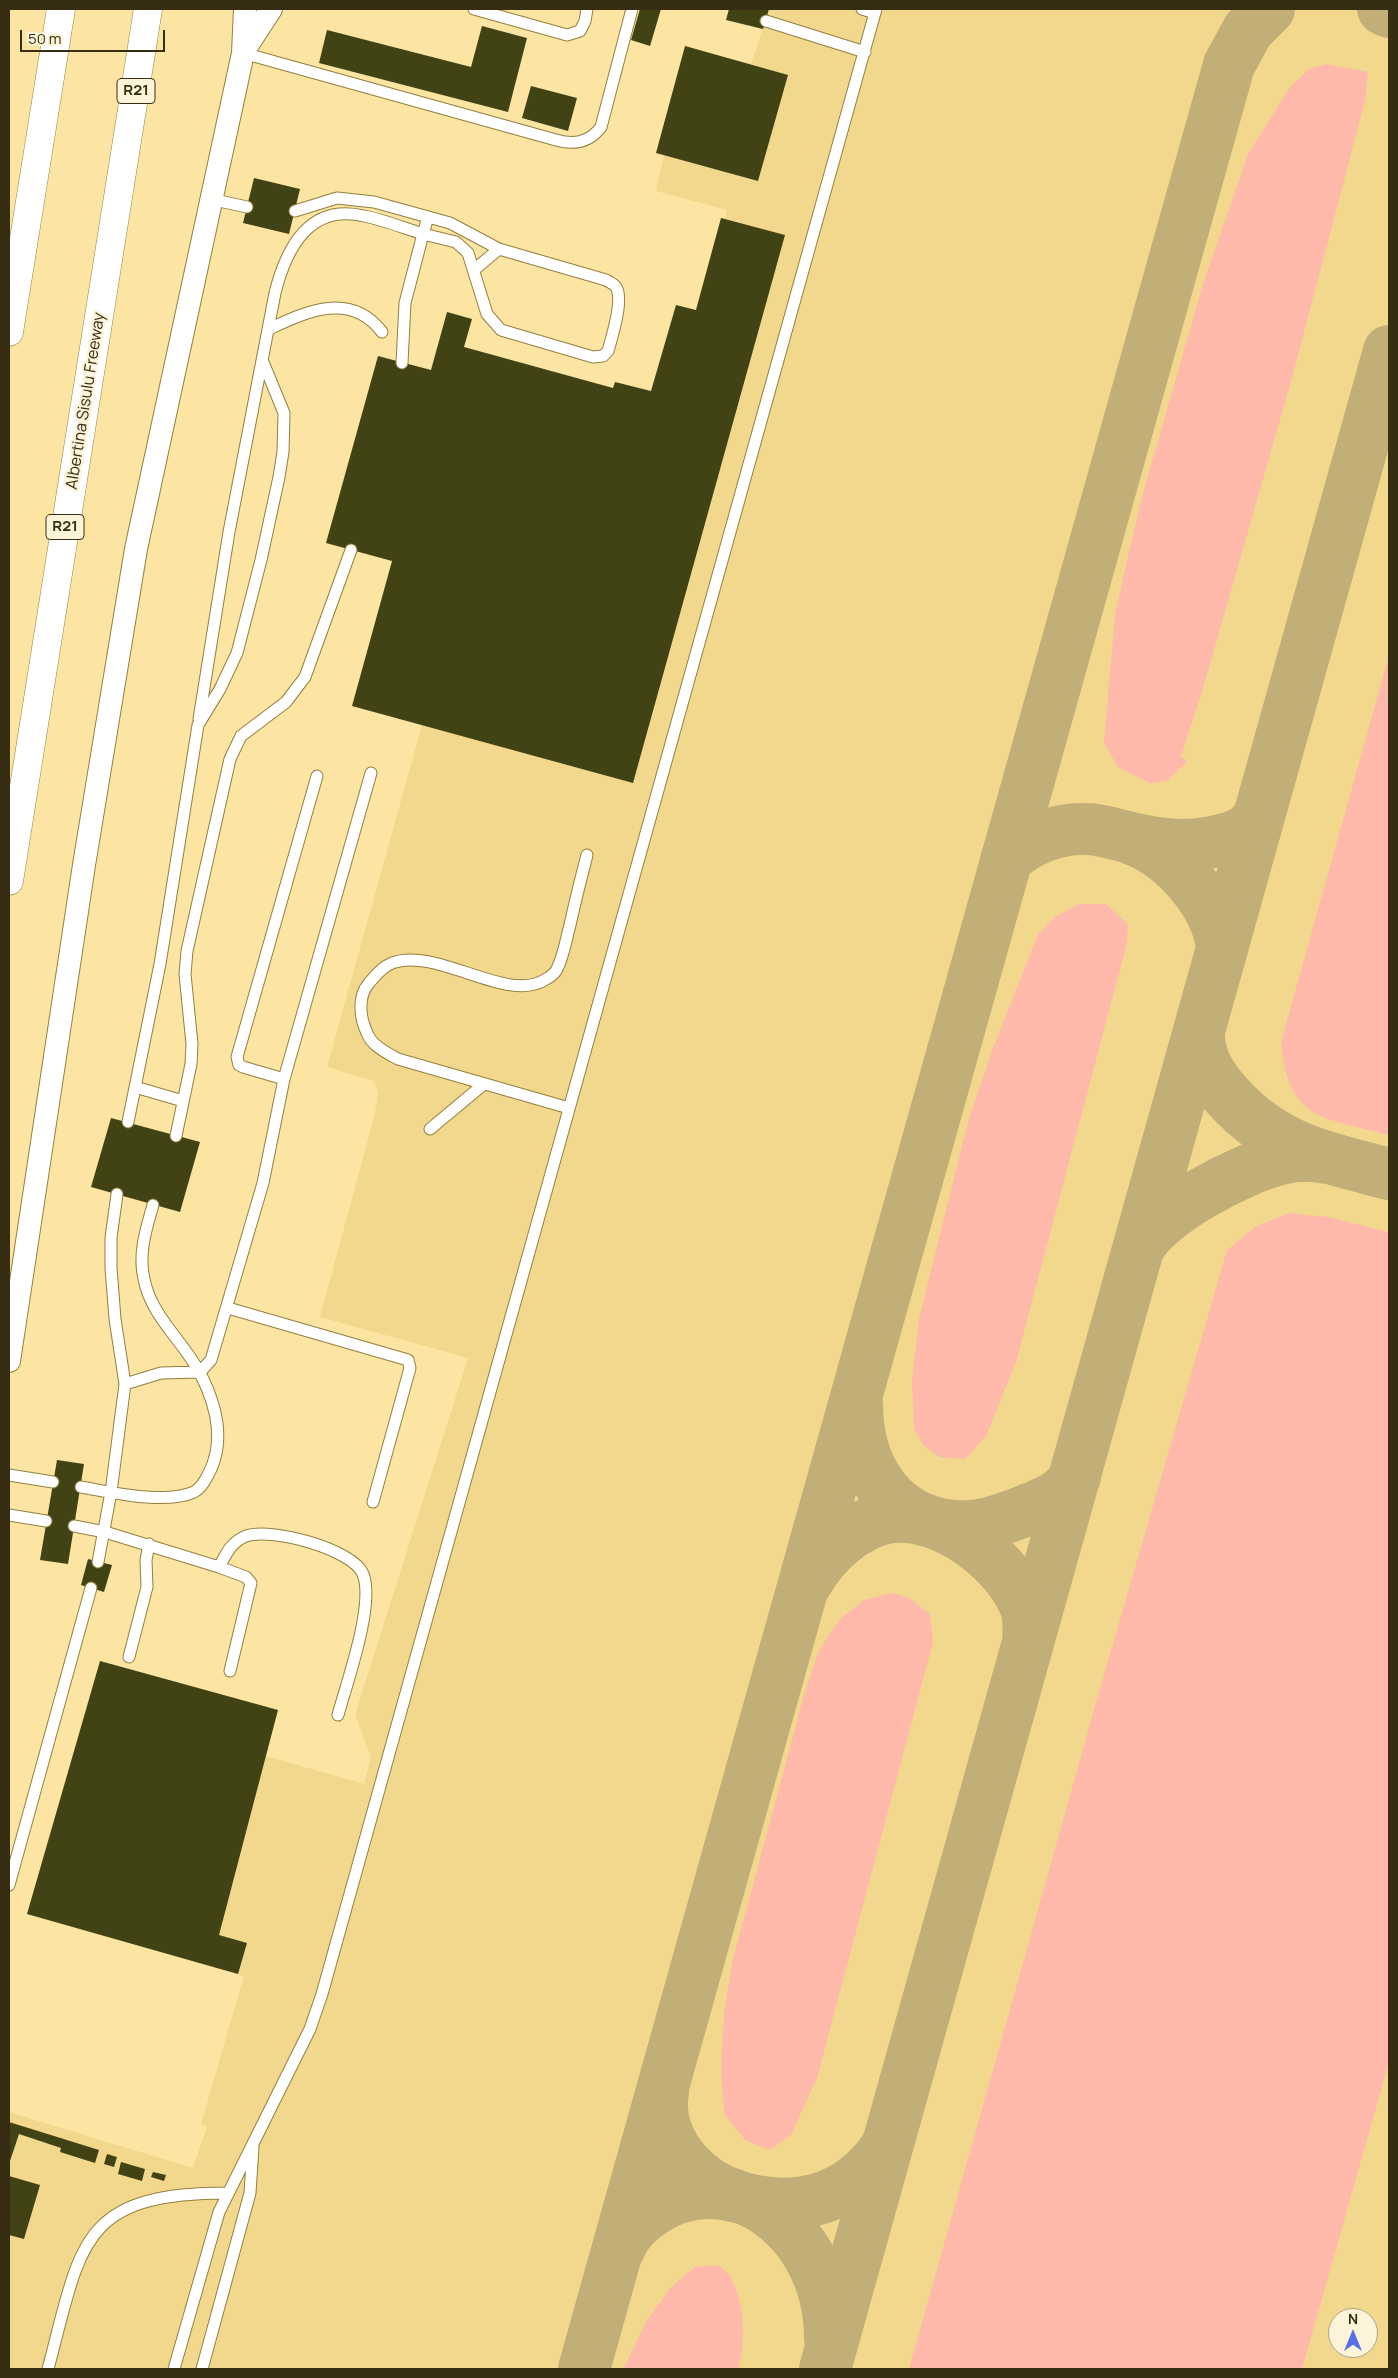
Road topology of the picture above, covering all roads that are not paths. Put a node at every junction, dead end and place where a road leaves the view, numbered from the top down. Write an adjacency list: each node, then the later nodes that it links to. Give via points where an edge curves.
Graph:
1 (61, 9): 23 (highway)
2 (148, 9): 14 (highway, Albertina Sisulu Freeway / R21)
3 (166, 9): 14 (highway)
4 (245, 9): 13 (street)
5 (271, 9): 13 (street)
6 (474, 9): 7 (lane, via 567,35 580,31)
7 (587, 9)
8 (632, 9): 13 (lane, via 601,127 596,134 577,143 556,140)
9 (862, 9): 10 (lane)
10 (876, 11): 12 (lane)
11 (766, 21): 12 (lane)
12 (865, 52): 37 (lane)
13 (243, 53): 15 (street)
14 (124, 173): 32 (highway, Albertina Sisulu Freeway / R21)
15 (210, 199): 16 (lane); 44 (street, via 136,549 84,865)
16 (247, 207)
17 (295, 211): 18 (lane, via 323,201 348,198)
18 (428, 217): 19 (lane); 20 (lane, via 463,229)
19 (423, 234): 21 (lane, via 456,242 468,253); 22 (lane, via 363,215 348,214 331,217 305,230 295,240 280,272); 26 (lane, via 405,303)
20 (499, 249): 21 (lane); 21 (lane, via 606,280 616,286 619,304 608,351 603,356 593,357 501,330 487,314)
21 (475, 269)
22 (269, 329): 24 (lane, via 324,308 341,308 356,310); 25 (lane)
23 (9, 332)
24 (382, 332)
25 (263, 362): 28 (lane, via 229,532); 28 (lane, via 284,413 279,477 262,560 237,653)
26 (402, 362)
27 (350, 550): 36 (lane, via 305,677 286,702 241,736 230,758 187,951 186,997 192,1044)
28 (198, 725): 35 (lane, via 160,964)
29 (371, 773): 33 (lane)
30 (317, 776): 33 (lane, via 237,1056 239,1065 243,1067)
31 (587, 855): 34 (lane, via 564,951 556,970 546,979 524,987 432,963 406,960 377,973 365,987 361,1019 368,1036 381,1050 398,1059)
32 (9, 881)
33 (284, 1079): 43 (lane, via 264,1183)
34 (484, 1084): 37 (lane); 39 (lane)
35 (135, 1087): 36 (lane); 38 (lane)
36 (183, 1101): 40 (lane)
37 (569, 1108): 64 (lane, via 322,1994 310,2029)
38 (128, 1122)
39 (430, 1128)
40 (176, 1136)
41 (117, 1194): 46 (lane, via 111,1238 112,1293)
42 (153, 1205): 45 (lane, via 144,1236 144,1279 150,1299)
43 (228, 1308): 45 (lane, via 211,1360); 51 (lane, via 408,1360 410,1368)
44 (9, 1361)
45 (200, 1372): 46 (lane, via 161,1372); 50 (lane, via 216,1410 218,1435 215,1461 205,1482 194,1492 158,1498)
46 (125, 1384): 50 (lane)
47 (9, 1475): 48 (lane)
48 (53, 1482)
49 (81, 1487): 50 (lane)
50 (112, 1492): 55 (lane)
51 (374, 1502)
52 (9, 1515): 53 (lane)
53 (46, 1521)
54 (74, 1526): 55 (lane)
55 (105, 1532): 56 (lane); 57 (lane)
56 (150, 1544): 58 (lane); 60 (lane, via 146,1560 147,1587)
57 (98, 1562)
58 (219, 1567): 61 (lane, via 246,1577 251,1583); 62 (lane, via 231,1546 239,1540 263,1533 339,1552 354,1561 363,1573 365,1612)
59 (91, 1588): 63 (lane)
60 (129, 1657)
61 (230, 1672)
62 (338, 1714)
63 (9, 1885)
64 (253, 2145): 65 (lane); 68 (lane, via 250,2193)
65 (227, 2194): 66 (lane, via 185,2194 134,2204 104,2222 88,2240 74,2270); 67 (lane)
66 (48, 2369)
67 (174, 2369)
68 (202, 2369)

